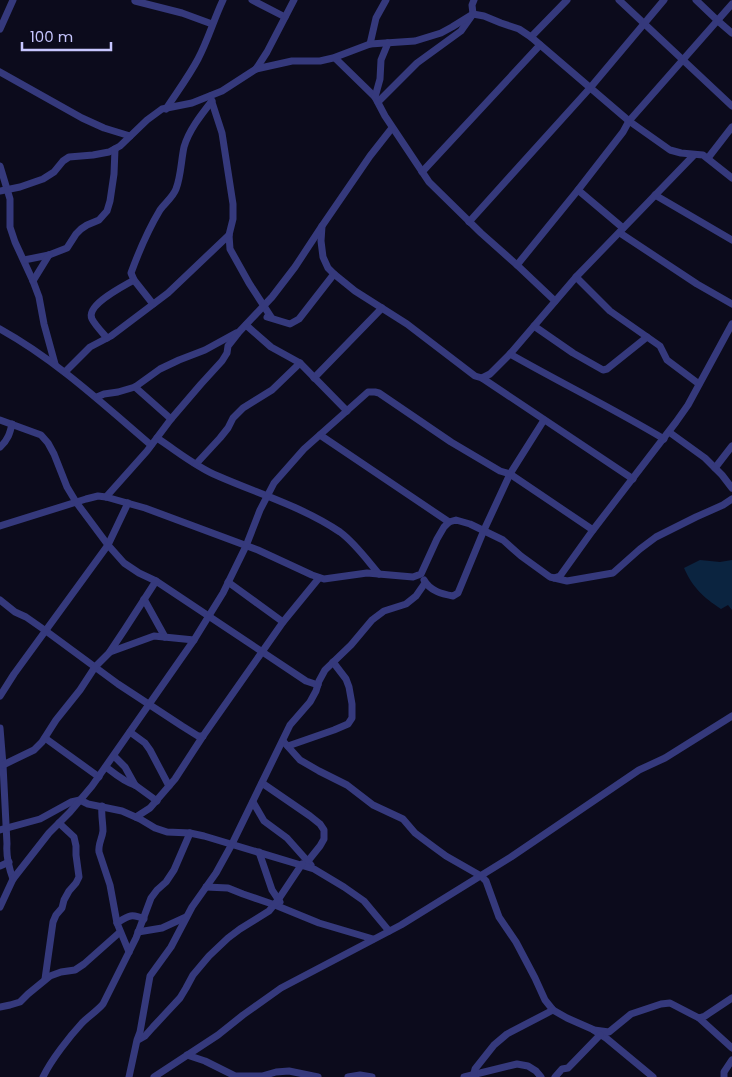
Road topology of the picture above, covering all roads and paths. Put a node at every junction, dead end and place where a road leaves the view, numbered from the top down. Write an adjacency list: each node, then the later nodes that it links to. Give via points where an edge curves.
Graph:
1 (13, 0): 18 (street)
2 (134, 0): 17 (street)
3 (223, 0): 17 (street)
4 (252, 0): 14 (street)
5 (294, 0): 14 (street)
6 (386, 0): 22 (street, via 376,18)
7 (474, 0): 13 (street)
8 (567, 0): 20 (street)
9 (619, 0): 16 (street)
10 (664, 0): 16 (street)
11 (696, 0): 15 (street)
12 (732, 4): 15 (street)
13 (473, 14): 20 (street, via 519,29); 21 (street, via 452,27 415,41); 30 (street, via 461,31)
14 (285, 17): 26 (street)
15 (718, 21): 19 (street); 25 (street)
16 (643, 23): 25 (street); 28 (street)
17 (212, 24): 32 (street, via 197,60)
18 (0, 29)
19 (732, 33)
20 (531, 38): 23 (street)
21 (388, 42): 22 (street); 30 (street, via 381,60)
22 (370, 44): 24 (street)
23 (540, 45): 28 (street); 41 (street)
24 (335, 58): 26 (street, via 292,60); 30 (street)
25 (682, 60): 31 (street); 33 (street)
26 (256, 69): 29 (street)
27 (0, 72): 36 (street, via 82,118)
28 (590, 88): 33 (street); 46 (street)
29 (211, 98): 32 (street); 49 (street, via 222,133 233,204); 56 (street, via 189,133 176,188 141,245 130,273)
30 (376, 99): 35 (street)
31 (732, 106)
32 (166, 109): 36 (street)
33 (629, 121): 38 (street, via 670,150); 44 (street)
34 (732, 127): 39 (street)
35 (392, 128): 41 (street); 47 (street)
36 (130, 136): 37 (street)
37 (115, 149): 43 (street, via 69,157 43,179); 51 (street, via 107,210 98,220 81,229 67,248)
38 (694, 155): 39 (street); 45 (street)
39 (708, 158): 42 (street)
40 (0, 166): 43 (street)
41 (422, 172): 46 (street)
42 (732, 178)
43 (4, 190): 52 (street, via 10,198 10,227)
44 (578, 190): 48 (street); 53 (street)
45 (655, 195): 48 (street); 50 (street)
46 (469, 222): 53 (street)
47 (322, 226): 54 (street, via 323,258); 61 (street)
48 (622, 230): 55 (street); 60 (street, via 697,284)
49 (229, 235): 59 (street); 61 (street, via 230,249)
50 (732, 240)
51 (49, 255): 52 (street); 57 (street)
52 (24, 260): 57 (street)
53 (517, 265): 58 (street)
54 (334, 274): 62 (street); 64 (street, via 299,319 290,324)
55 (576, 277): 58 (street); 70 (street, via 610,311)
56 (134, 280): 59 (street); 71 (street, via 104,298 93,309 92,319)
57 (33, 281): 74 (street)
58 (555, 300): 67 (street)
59 (153, 304): 71 (street)
60 (732, 304)
61 (263, 307): 63 (street); 64 (street)
62 (382, 308): 76 (street); 77 (street)
63 (257, 314): 64 (street); 66 (street)
64 (271, 318)
65 (732, 324): 78 (street)
66 (246, 325): 69 (street); 73 (street, via 271,347)
67 (534, 326): 70 (street, via 603,370); 72 (street)
68 (0, 329): 74 (street)
69 (239, 332): 79 (street, via 160,369); 82 (street, via 222,361)
70 (647, 337): 78 (street, via 660,346 667,360)
71 (107, 338): 75 (street, via 90,347)
72 (510, 354): 77 (street); 89 (street)
73 (300, 363): 76 (street); 93 (street, via 272,390 243,408)
74 (55, 364): 75 (street)
75 (65, 372): 80 (street)
76 (314, 378): 81 (street)
77 (482, 378): 84 (street)
78 (699, 384): 86 (street)
79 (135, 387): 80 (street); 82 (street)
80 (97, 397): 90 (street)
81 (347, 411): 87 (street); 95 (street, via 368,392 374,392 500,471)
82 (171, 418): 88 (street)
83 (0, 420): 85 (street)
84 (544, 420): 95 (street); 96 (street)
85 (12, 424): 92 (street, via 5,443); 101 (street, via 42,435)
86 (669, 432): 89 (street); 94 (street)
87 (320, 435): 98 (street, via 274,483); 103 (street)
88 (157, 438): 90 (street); 93 (street)
89 (664, 439): 96 (street)
90 (151, 445): 99 (street)
91 (732, 446): 94 (street)
92 (0, 447)
93 (196, 464): 98 (street)
94 (715, 468): 97 (street)
95 (510, 474): 105 (street); 106 (street)
96 (633, 479): 106 (street)
97 (732, 488)
98 (268, 496): 108 (street); 109 (street, via 341,533)
99 (106, 497): 101 (street); 102 (street)
100 (732, 498): 112 (street, via 723,506 656,537 612,572 567,581)
101 (76, 502): 104 (street); 107 (street)
102 (128, 503): 107 (street); 108 (street)
103 (449, 522): 105 (street, via 456,520); 110 (street, via 437,539)
104 (0, 526)
105 (484, 530): 112 (street); 115 (street, via 458,593 445,595)
106 (593, 530): 112 (street, via 560,576)
107 (108, 545): 113 (street, via 124,563); 120 (street)
108 (246, 546): 111 (street); 114 (street)
109 (379, 574): 110 (street, via 413,578); 111 (street)
110 (422, 574): 115 (street)
111 (319, 578): 119 (street)
112 (554, 578)
113 (156, 581): 116 (street); 118 (street)
114 (228, 582): 118 (street); 119 (street)
115 (425, 583): 125 (street, via 406,604 384,611 372,620)
116 (144, 599): 121 (street); 124 (street)
117 (0, 600): 120 (street)
118 (209, 616): 122 (street); 123 (street)
119 (283, 622): 123 (street)
120 (46, 631): 126 (street); 128 (street)
121 (165, 637): 122 (street); 124 (street, via 152,637)
122 (194, 640): 129 (street)
123 (262, 652): 127 (street, via 306,681); 133 (street)
124 (109, 653): 126 (street)
125 (333, 662): 127 (street); 135 (street, via 346,679 352,718 348,724 334,730)
126 (95, 667): 129 (street); 134 (street)
127 (318, 685): 135 (street, via 310,702 290,725)
128 (0, 696)
129 (149, 704): 132 (street); 133 (street, via 198,736)
130 (732, 716): 160 (street, via 665,758 639,770)
131 (0, 728): 136 (street)
132 (130, 732): 137 (street); 143 (street, via 145,743)
133 (203, 736): 143 (street)
134 (45, 738): 138 (street, via 34,750); 140 (street)
135 (285, 743): 141 (street); 160 (street, via 300,760 347,785 373,805 403,819 430,845)
136 (1, 750): 138 (street)
137 (114, 756): 139 (street); 142 (street)
138 (3, 765): 144 (street)
139 (106, 768): 140 (street); 142 (street)
140 (99, 777): 145 (street)
141 (262, 783): 147 (street); 158 (street, via 310,816 324,830 320,846)
142 (135, 785): 146 (street)
143 (169, 786): 146 (street)
144 (2, 796): 153 (street)
145 (80, 800): 148 (street); 151 (street); 153 (street, via 40,818)
146 (157, 800): 150 (street)
147 (253, 802): 155 (street); 158 (street, via 264,821 286,838)
148 (102, 806): 149 (street); 152 (street)
149 (111, 808): 150 (street); 152 (street)
150 (136, 817): 154 (street, via 167,832)
151 (59, 822): 161 (street); 175 (street, via 74,838 79,877 53,922)
152 (102, 822): 167 (street, via 98,846)
153 (3, 829): 157 (street)
154 (190, 834): 155 (street); 166 (street, via 174,870 151,898)
155 (232, 844): 156 (street); 162 (street)
156 (258, 852): 158 (street); 163 (street)
157 (9, 862): 159 (street); 161 (street)
158 (305, 863): 163 (street); 169 (street, via 364,901)
159 (0, 866)
160 (482, 876): 169 (street); 180 (street, via 499,917)
161 (13, 879): 164 (street)
162 (206, 887): 163 (street, via 228,888); 165 (street)
163 (277, 902): 173 (street, via 284,909 319,924); 184 (street, via 209,956 180,998)
164 (0, 907)
165 (187, 917): 168 (street); 172 (street)
166 (144, 919): 167 (street, via 129,916); 171 (street)
167 (117, 923): 170 (street)
168 (166, 927): 171 (street); 172 (street)
169 (389, 931): 173 (street)
170 (120, 932): 174 (street); 176 (street, via 84,964 75,970)
171 (138, 932): 174 (street)
172 (176, 936): 185 (street, via 150,976)
173 (373, 939): 186 (street, via 282,988)
174 (128, 952): 194 (street, via 103,1004 73,1034)
175 (47, 966): 176 (street); 177 (street)
176 (61, 972): 177 (street)
177 (45, 979): 179 (street, via 20,1002)
178 (732, 998): 181 (street)
179 (0, 1007)
180 (553, 1010): 182 (street); 193 (street, via 507,1034)
181 (699, 1018): 182 (street, via 670,1003 631,1014 609,1032); 187 (street)
182 (592, 1029): 183 (street)
183 (600, 1035): 201 (street); 202 (street)
184 (145, 1036): 185 (street); 189 (street)
185 (137, 1040): 189 (street)
186 (200, 1047): 188 (street); 191 (street)
187 (732, 1048)
188 (187, 1055): 191 (street); 196 (street)
189 (133, 1060): 195 (street)
190 (732, 1060): 203 (street)
191 (205, 1061): 192 (street)
192 (235, 1076): 197 (street, via 290,1071)
193 (469, 1076): 200 (street, via 517,1064 528,1066)
194 (43, 1077)
195 (129, 1077)
196 (154, 1077)
197 (318, 1077)
198 (350, 1077): 199 (street)
199 (372, 1077)
200 (541, 1077)
201 (555, 1077)
202 (653, 1077)
203 (724, 1077)

